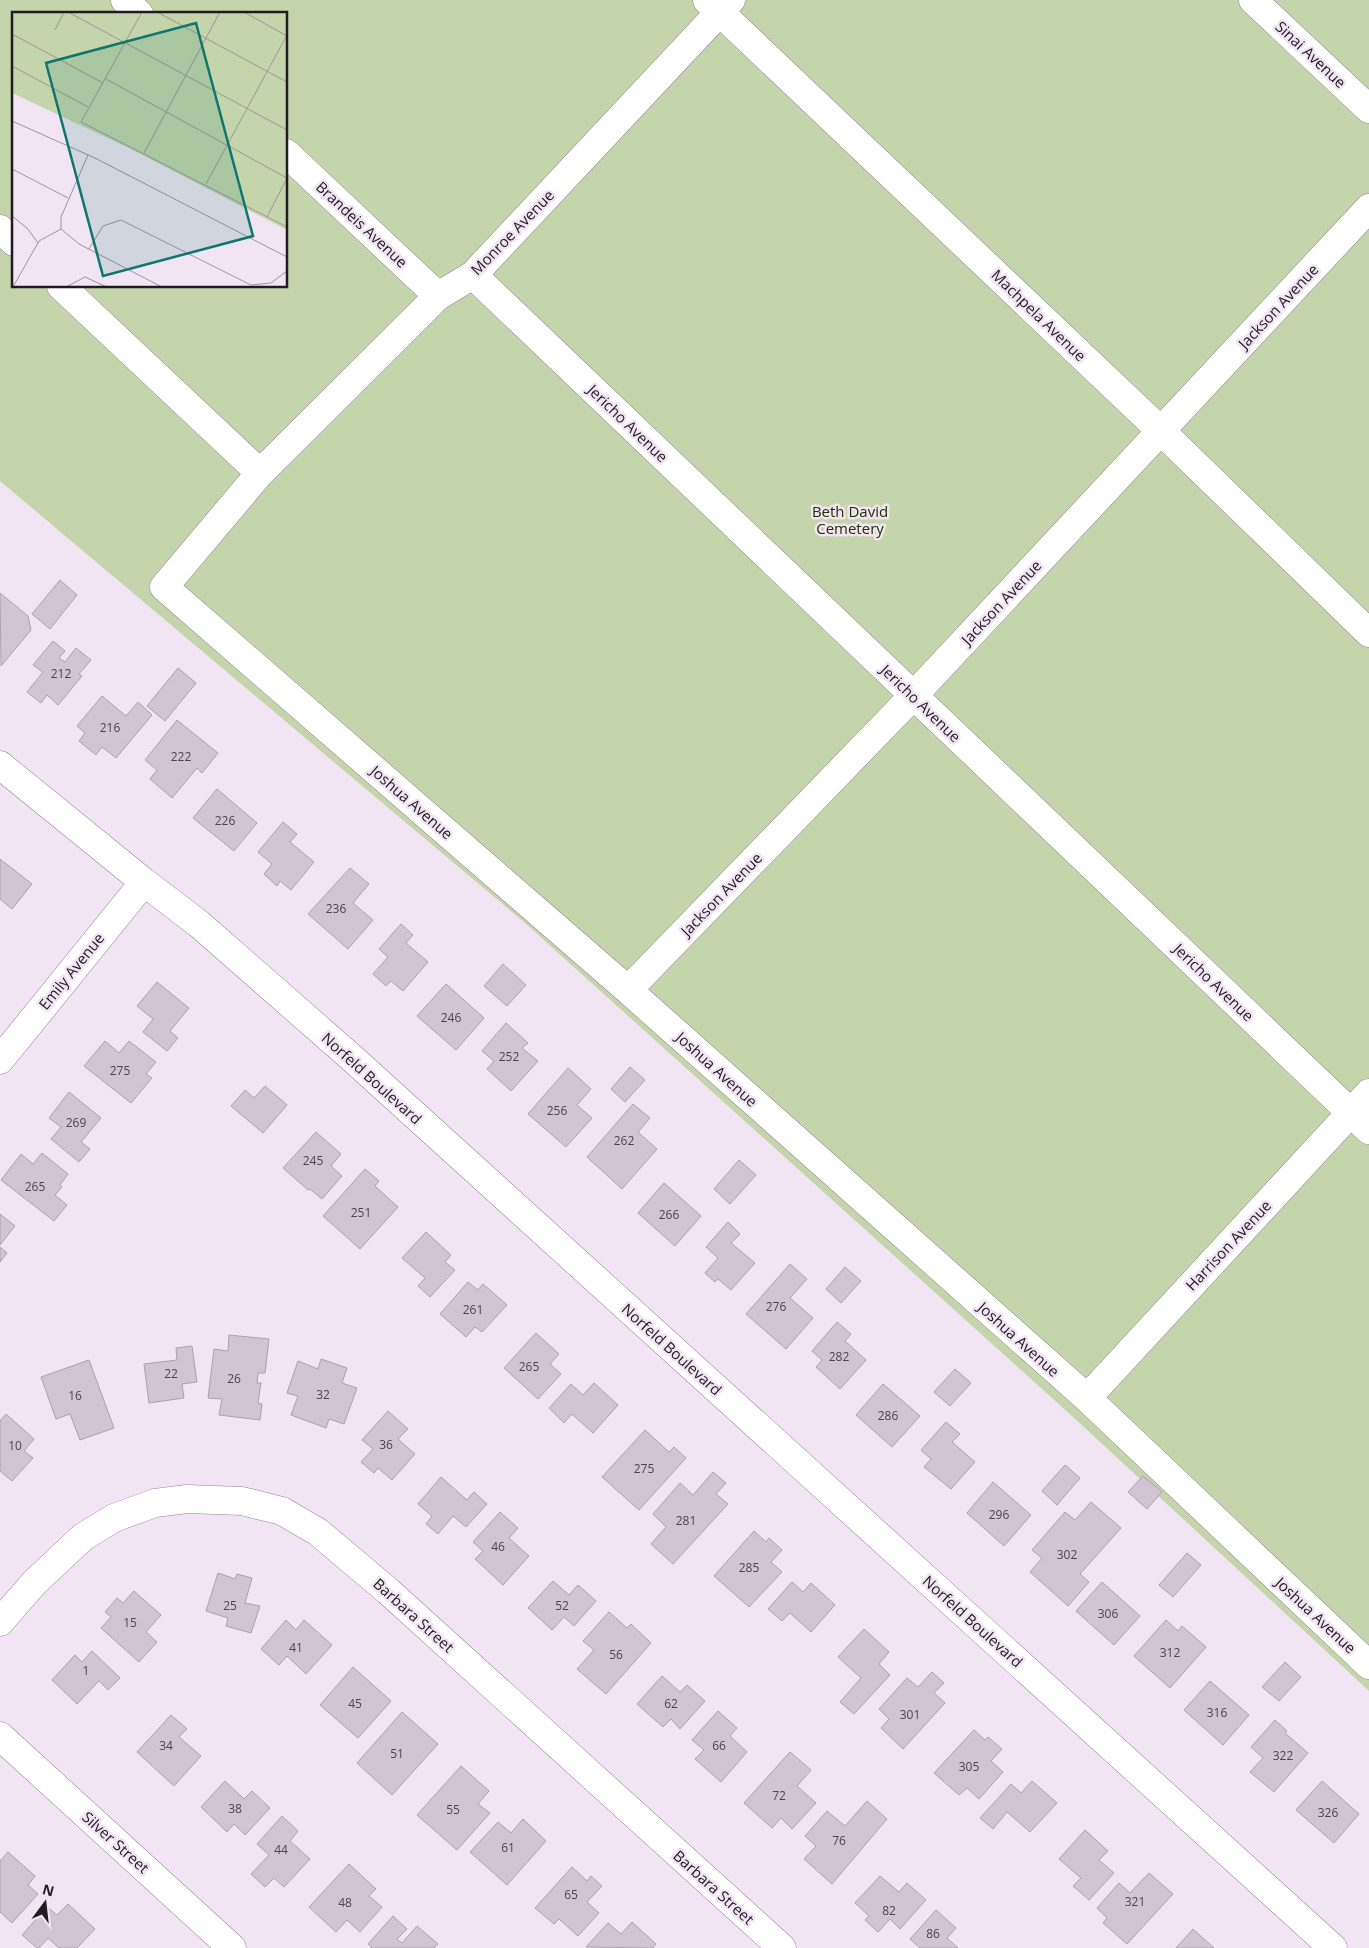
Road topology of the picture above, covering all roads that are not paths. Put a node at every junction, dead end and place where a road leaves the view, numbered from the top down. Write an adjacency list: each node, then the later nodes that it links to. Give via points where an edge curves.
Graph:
1 (125, 0): 4 (street)
2 (1253, 0): 5 (street, Sinai Avenue)
3 (719, 4): 10 (street, Monroe Avenue); 13 (street, Machpela Avenue)
4 (137, 12)
5 (1369, 108)
6 (288, 155): 12 (street, Brandeis Avenue)
7 (1369, 208): 13 (street, Jackson Avenue)
8 (0, 229): 9 (street)
9 (12, 240)
10 (473, 276): 12 (street, Monroe Avenue); 16 (street, Jericho Avenue)
11 (63, 288): 14 (street)
12 (438, 296): 14 (street, Monroe Avenue)
13 (1161, 431): 15 (street, Machpela Avenue); 16 (street, Jackson Avenue)
14 (260, 473): 19 (street, Joshua Avenue, via 164,587)
15 (1369, 633)
16 (913, 696): 19 (street, Jackson Avenue); 22 (street, Jericho Avenue)
17 (0, 765): 18 (street, Norfeld Boulevard)
18 (144, 882): 20 (street, Emily Avenue); 29 (street, Norfeld Boulevard, via 199,924 352,1059)
19 (628, 990): 23 (street, Joshua Avenue)
20 (0, 1060)
21 (1369, 1093): 22 (street, Harrison Avenue)
22 (1360, 1121): 23 (street, Harrison Avenue)
23 (1086, 1398): 25 (street, Joshua Avenue)
24 (0, 1622): 28 (street, Barbara Street, via 83,1537 114,1518 155,1503 187,1499 242,1501 282,1511 318,1532 388,1591)
25 (1369, 1665)
26 (0, 1736): 27 (street, Silver Street)
27 (232, 1948)
28 (782, 1948)
29 (1333, 1948)

